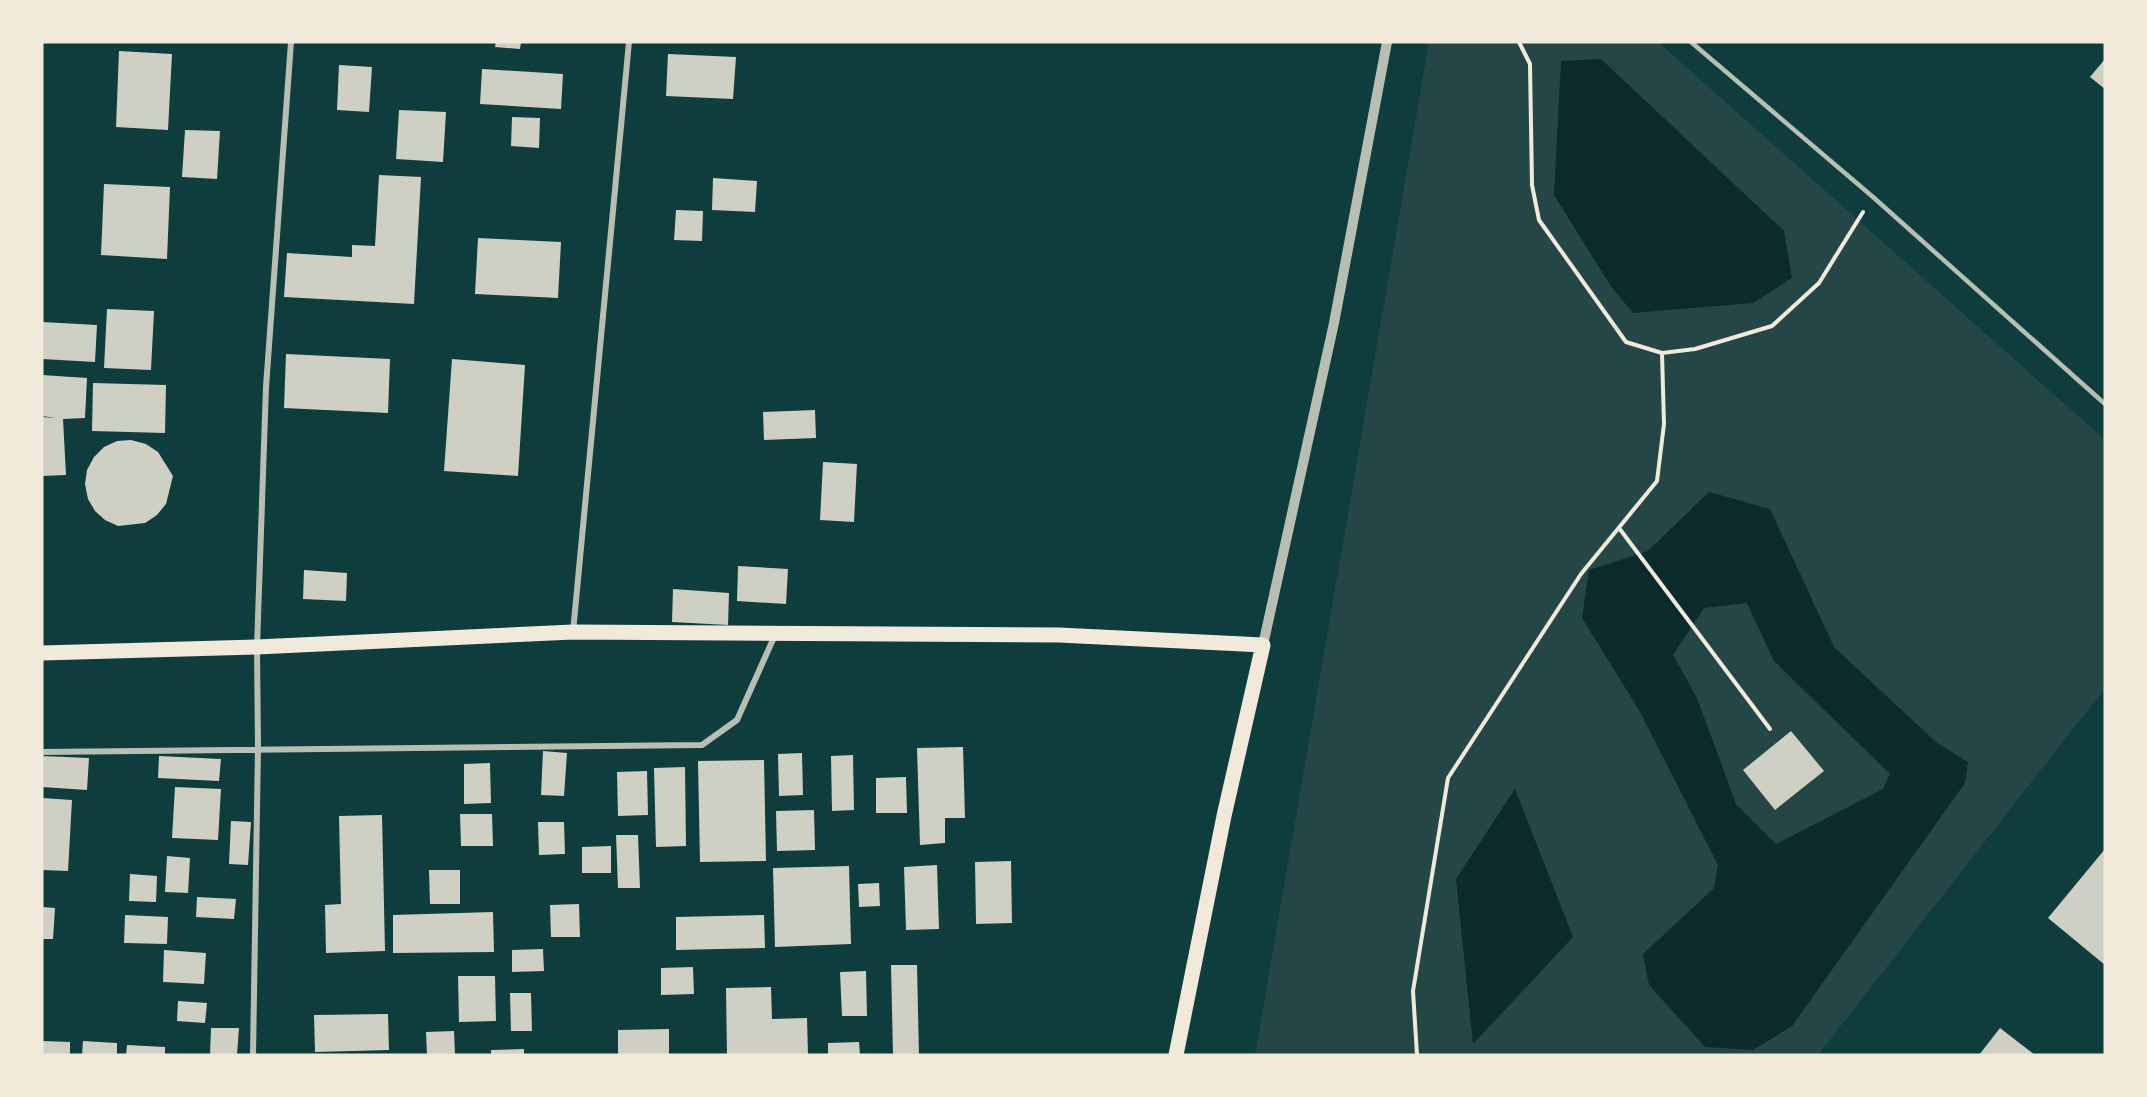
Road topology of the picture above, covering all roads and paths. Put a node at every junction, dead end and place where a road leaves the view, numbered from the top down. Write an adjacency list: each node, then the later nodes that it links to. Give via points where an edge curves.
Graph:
1 (291, 42): 13 (street, via 266,387)
2 (629, 42): 10 (street)
3 (1387, 42): 12 (street, via 1334,323)
4 (1519, 42): 7 (path, via 1530,64 1532,185 1539,220 1626,342)
5 (1691, 42): 6 (lane)
6 (1873, 197): 7 (path, via 1819,283 1772,326 1695,349); 8 (lane)
7 (1662, 353): 9 (path, via 1664,424 1657,481)
8 (2105, 404)
9 (1619, 528): 15 (path); 20 (path, via 1581,574 1448,778 1413,991)
10 (573, 632): 11 (main road); 13 (main road)
11 (775, 634): 12 (main road, via 1059,635); 16 (street, via 736,720 702,745)
12 (1263, 645): 19 (main road)
13 (257, 647): 14 (main road); 16 (street)
14 (42, 653)
15 (1770, 729)
16 (258, 748): 17 (street); 18 (street)
17 (42, 752)
18 (253, 1055)
19 (1176, 1055)
20 (1417, 1055)

